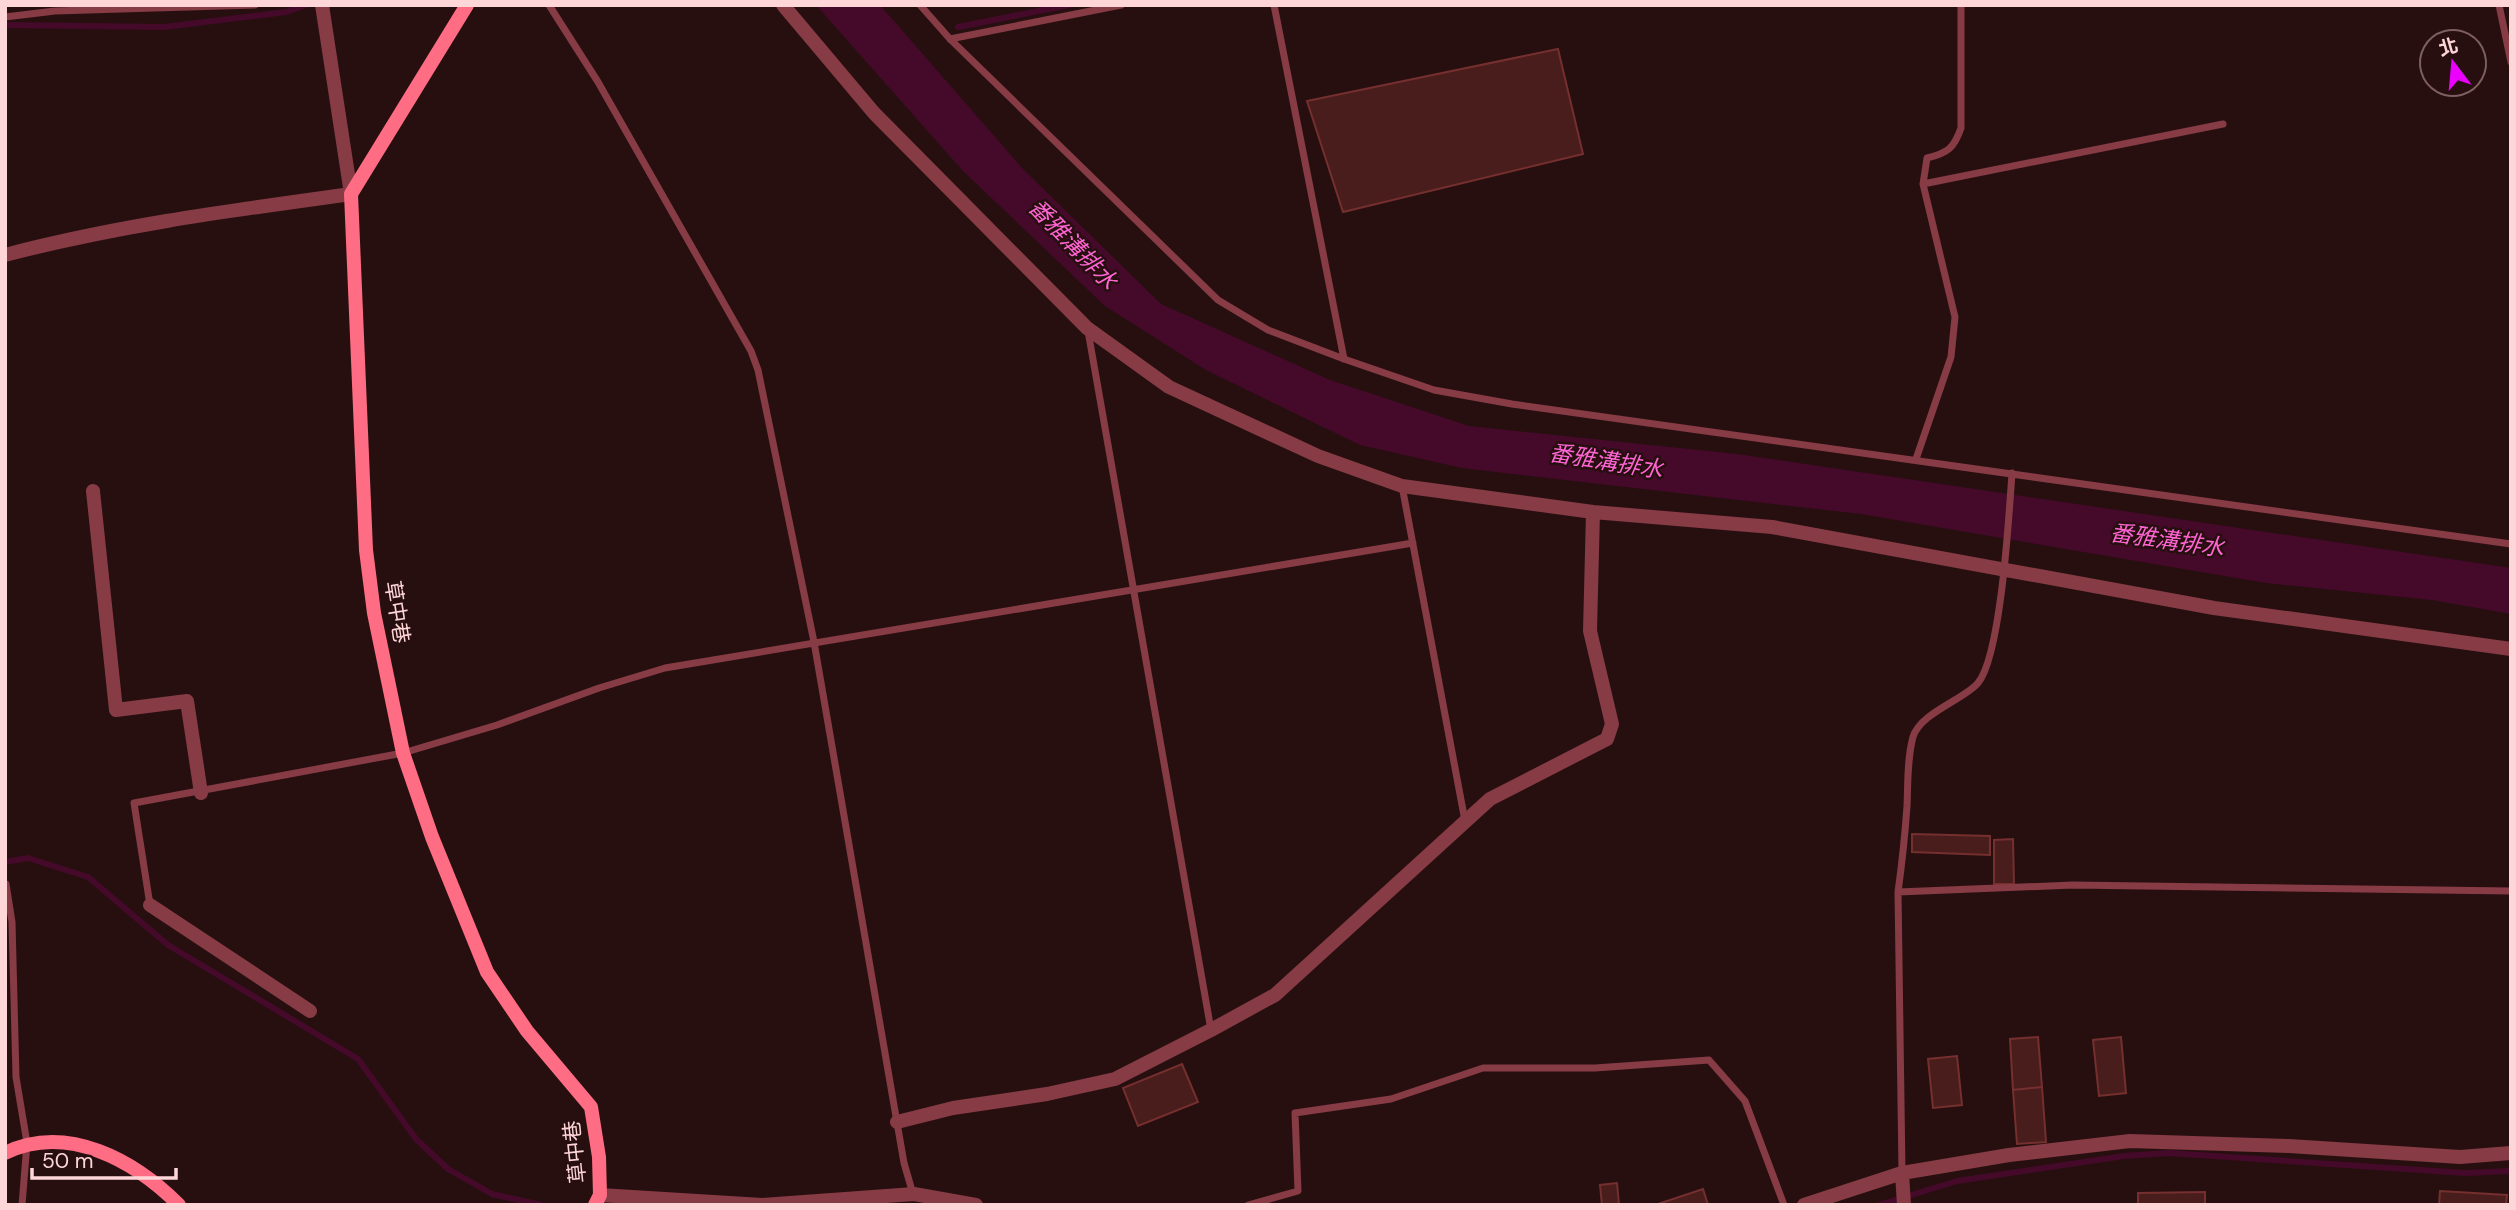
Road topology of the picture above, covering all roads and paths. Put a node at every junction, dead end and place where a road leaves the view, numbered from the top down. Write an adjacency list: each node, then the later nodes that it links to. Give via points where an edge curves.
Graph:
1 (255, 5): 11 (lane, via 55,11)
2 (323, 5): 16 (street)
3 (467, 5): 16 (street)
4 (549, 5): 29 (lane, via 751,351)
5 (783, 5): 18 (street, via 874,113)
6 (920, 5): 12 (lane)
7 (1121, 5): 12 (lane)
8 (1274, 5): 19 (lane)
9 (1961, 5): 15 (lane, via 1962,128 1945,154 1927,158)
10 (2499, 5): 13 (lane)
11 (5, 17)
12 (950, 39): 19 (lane, via 1218,300 1268,330)
13 (2511, 62)
14 (2222, 124): 15 (lane)
15 (1923, 184): 20 (lane, via 1955,317 1955,340)
16 (351, 194): 17 (street, via 142,224); 31 (street, 草中巷, via 366,550)
17 (5, 255)
18 (1087, 328): 22 (street, via 1169,387 1226,416); 28 (lane)
19 (1344, 359): 20 (lane, via 1434,390 1511,404)
20 (1916, 459): 21 (lane)
21 (2012, 473): 26 (lane); 27 (lane)
22 (1402, 486): 24 (street); 25 (lane)
23 (93, 491): 32 (street, via 116,710 187,701)
24 (1593, 512): 27 (street, via 1772,527); 33 (street, via 1590,631 1612,724 1606,739 1490,799)
25 (1413, 543): 28 (lane); 33 (lane)
26 (2511, 544)
27 (2004, 568): 30 (street, via 2214,608); 35 (lane, via 1988,661 1977,684 1945,703 1914,734)
28 (1132, 589): 29 (lane); 39 (lane)
29 (814, 642): 31 (lane, via 665,668); 40 (lane)
30 (2511, 649)
31 (403, 753): 32 (lane); 46 (street, 草中巷, via 450,886 487,972 527,1031 591,1107 599,1157)
32 (201, 793): 37 (lane, via 134,803)
33 (1465, 825): 39 (street, via 1275,995)
34 (6, 884): 41 (lane, via 12,922 16,1077)
35 (1898, 891): 36 (lane, via 2073,885); 44 (lane)
36 (2511, 891)
37 (150, 905): 38 (street)
38 (310, 1011)
39 (1211, 1030): 40 (street, via 1115,1079)
40 (897, 1122): 45 (lane)
41 (27, 1143): 42 (street); 47 (lane); 48 (street, via 63,1143 105,1153 155,1182)
42 (5, 1153)
43 (2511, 1153): 44 (street, via 2460,1157 2130,1141)
44 (1902, 1173): 52 (street); 53 (street)
45 (914, 1194): 46 (street, via 762,1205); 49 (street)
46 (598, 1200)
47 (22, 1205)
48 (178, 1205)
49 (976, 1205)
50 (1248, 1205): 51 (lane, via 1298,1191 1295,1113 1391,1099 1483,1068 1595,1068 1709,1060 1745,1101)
51 (1784, 1205)
52 (1804, 1205)
53 (1904, 1205)

